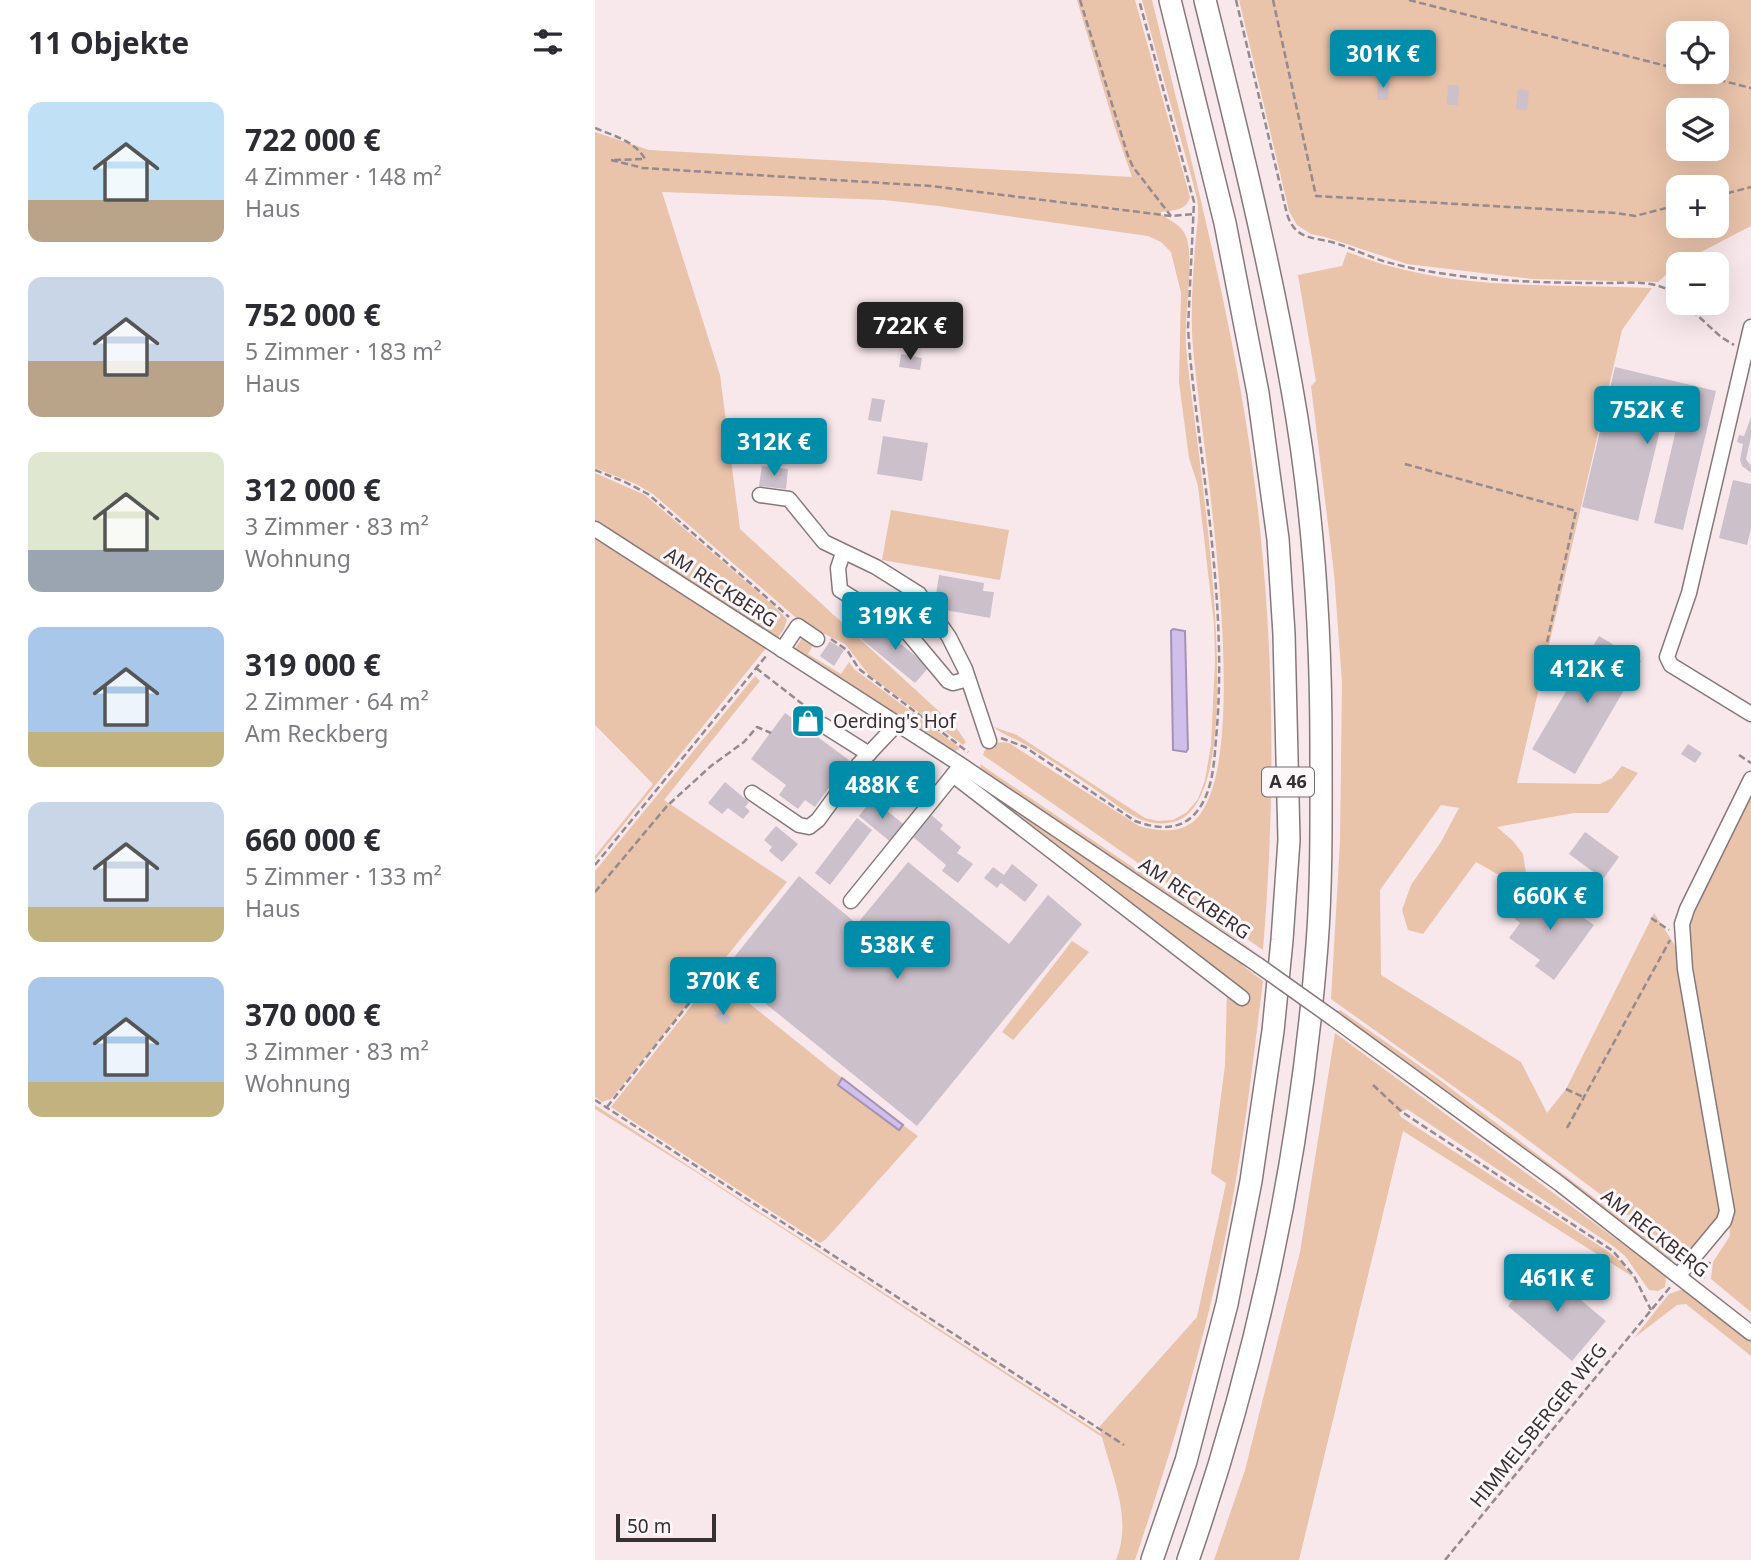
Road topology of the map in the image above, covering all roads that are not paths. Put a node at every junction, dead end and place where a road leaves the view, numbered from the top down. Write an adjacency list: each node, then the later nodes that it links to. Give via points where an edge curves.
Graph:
1 (1170, 0): 22 (highway, A 46, via 1225,223 1260,406 1279,539 1289,840 1273,1031 1251,1181 1227,1304 1186,1461)
2 (1205, 0): 23 (highway, A 46, via 1258,214 1293,391 1311,533 1318,637 1321,841 1317,947 1286,1188 1259,1321 1217,1478)
3 (1751, 327): 10 (street, via 1689,593 1667,657 1671,664)
4 (760, 495): 6 (street, via 789,499 824,541)
5 (595, 529): 8 (street, AM RECKBERG)
6 (843, 552): 9 (street, via 919,594 949,637); 9 (street, via 839,590 907,632 948,681)
7 (825, 639): 8 (street, via 798,626)
8 (778, 647): 11 (street, AM RECKBERG)
9 (968, 679): 13 (street)
10 (1751, 713)
11 (897, 724): 14 (street); 15 (street, AM RECKBERG)
12 (823, 725): 14 (street)
13 (989, 741)
14 (869, 754): 17 (street, via 809,827)
15 (962, 765): 18 (street); 19 (street); 20 (street, AM RECKBERG, bridge, via 1258,964)
16 (1751, 779): 20 (street, via 1682,923 1685,969 1727,1211 1724,1221)
17 (752, 793)
18 (851, 901)
19 (1242, 998)
20 (1679, 1275): 21 (street, AM RECKBERG)
21 (1751, 1332)
22 (1152, 1560)
23 (1188, 1560)

